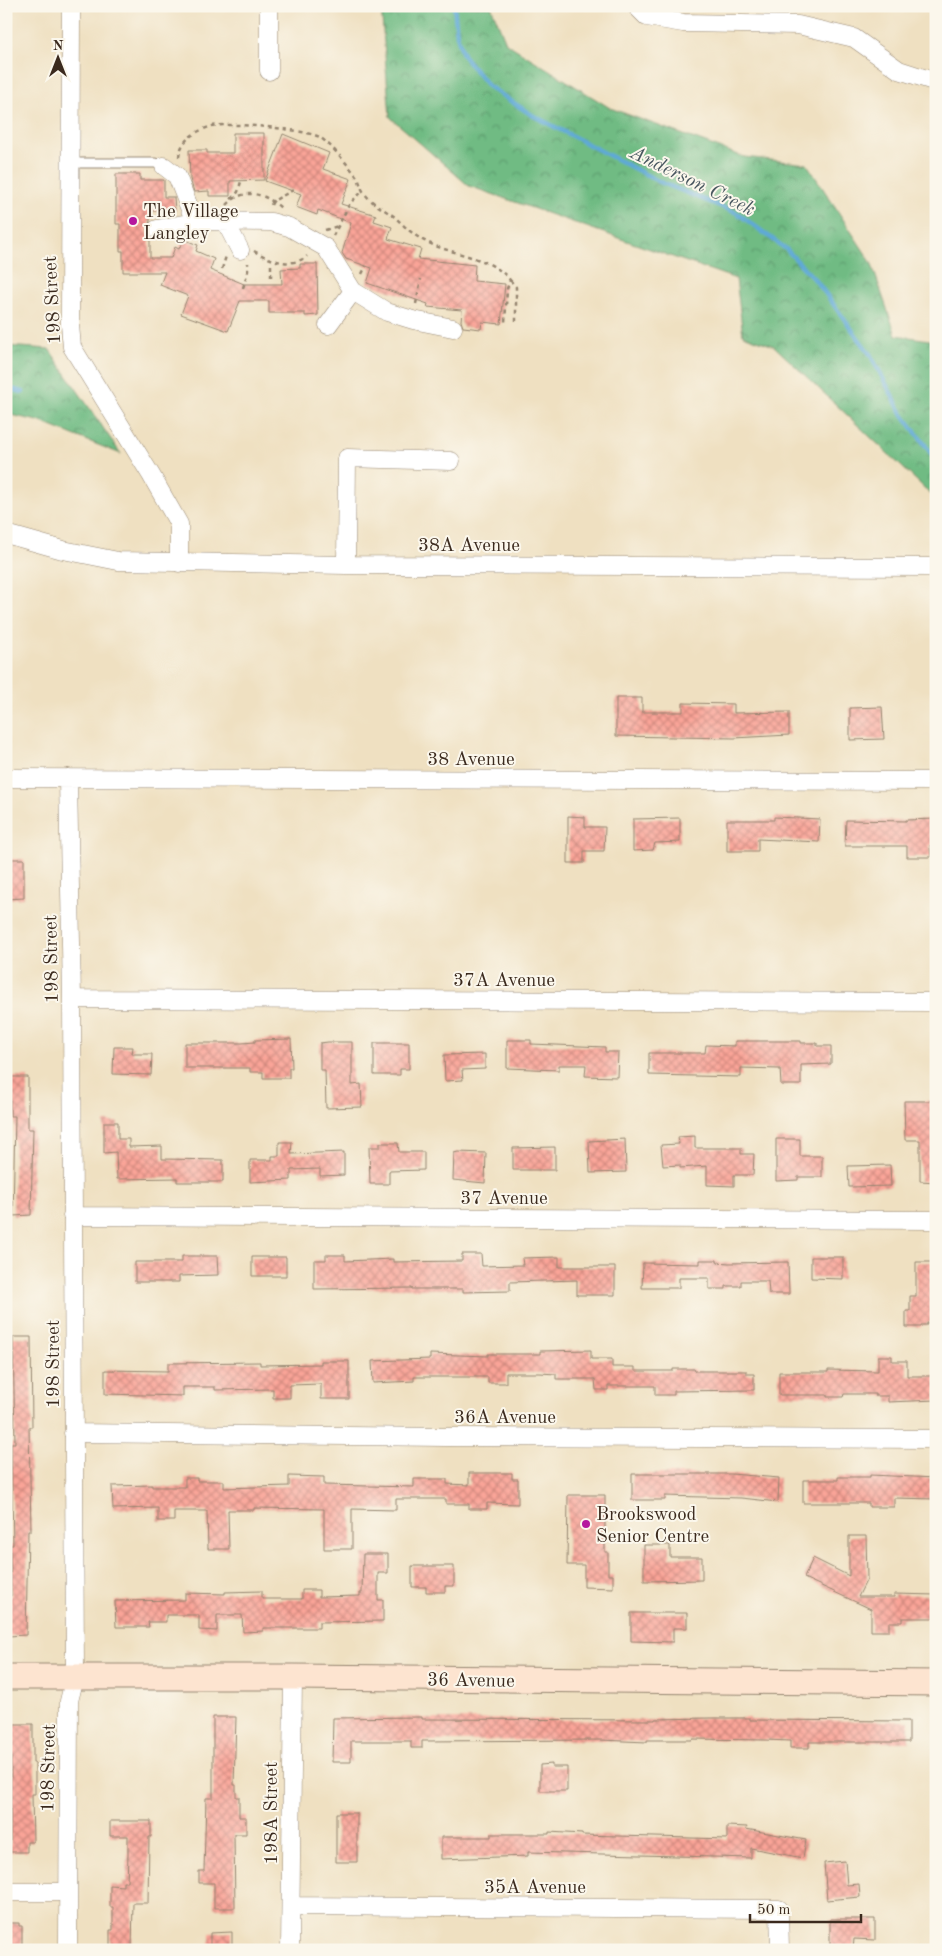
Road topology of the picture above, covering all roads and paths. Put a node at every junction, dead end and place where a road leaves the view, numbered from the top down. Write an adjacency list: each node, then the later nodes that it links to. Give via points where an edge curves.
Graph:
1 (71, 6): 6 (street, 198 Street)
2 (269, 6): 4 (street)
3 (636, 6): 5 (street, via 647,17 683,23 798,25 854,38 899,70)
4 (269, 71)
5 (936, 80)
6 (70, 163): 7 (lane, via 155,163); 29 (street, 198 Street, via 72,347 178,524)
7 (171, 171): 9 (path, via 184,142 210,126 302,130 320,137 359,178); 11 (street)
8 (242, 178): 10 (path, via 238,192)
9 (363, 191): 14 (path, via 350,203); 20 (path, via 374,204 418,237 477,259 504,273)
10 (230, 200)
11 (199, 221): 12 (street); 13 (street)
12 (225, 221): 14 (street, via 271,222 289,227); 15 (street)
13 (157, 228)
14 (324, 246): 16 (path, via 304,258 286,262); 21 (street)
15 (230, 253): 16 (path, via 250,248); 17 (path)
16 (271, 260): 18 (path)
17 (222, 269)
18 (271, 277)
19 (421, 279): 22 (path)
20 (510, 280): 23 (path, via 516,287); 24 (path)
21 (353, 291): 22 (street, via 386,312); 25 (street)
22 (413, 320): 26 (street)
23 (516, 321)
24 (505, 323)
25 (328, 325)
26 (453, 328)
27 (451, 461): 30 (street, via 346,458)
28 (6, 534): 29 (street, 38A Avenue, via 118,561)
29 (179, 563): 30 (street, 38A Avenue)
30 (346, 565): 31 (street, 38A Avenue)
31 (936, 567)
32 (6, 778): 33 (street, 38 Avenue)
33 (68, 778): 34 (street, 38 Avenue); 35 (street, 198 Street)
34 (936, 781)
35 (72, 999): 36 (street, 37A Avenue); 37 (street, 198 Street)
36 (936, 1002)
37 (72, 1216): 38 (street, 37 Avenue); 39 (street, 198 Street)
38 (936, 1220)
39 (74, 1433): 40 (street, 36A Avenue); 41 (street, 198 Street)
40 (936, 1439)
41 (75, 1677): 42 (main road, 36 Avenue); 43 (main road, 36 Avenue); 46 (street, 198 Street, via 69,1701)
42 (293, 1677): 44 (main road, 36 Avenue); 47 (street, 198A Street)
43 (6, 1678)
44 (936, 1683)
45 (6, 1892): 46 (street)
46 (67, 1892): 48 (street, 198 Street)
47 (291, 1906): 49 (street, 198A Street); 50 (street, 35A Avenue, via 779,1909)
48 (68, 1950)
49 (290, 1950)
50 (780, 1950)

